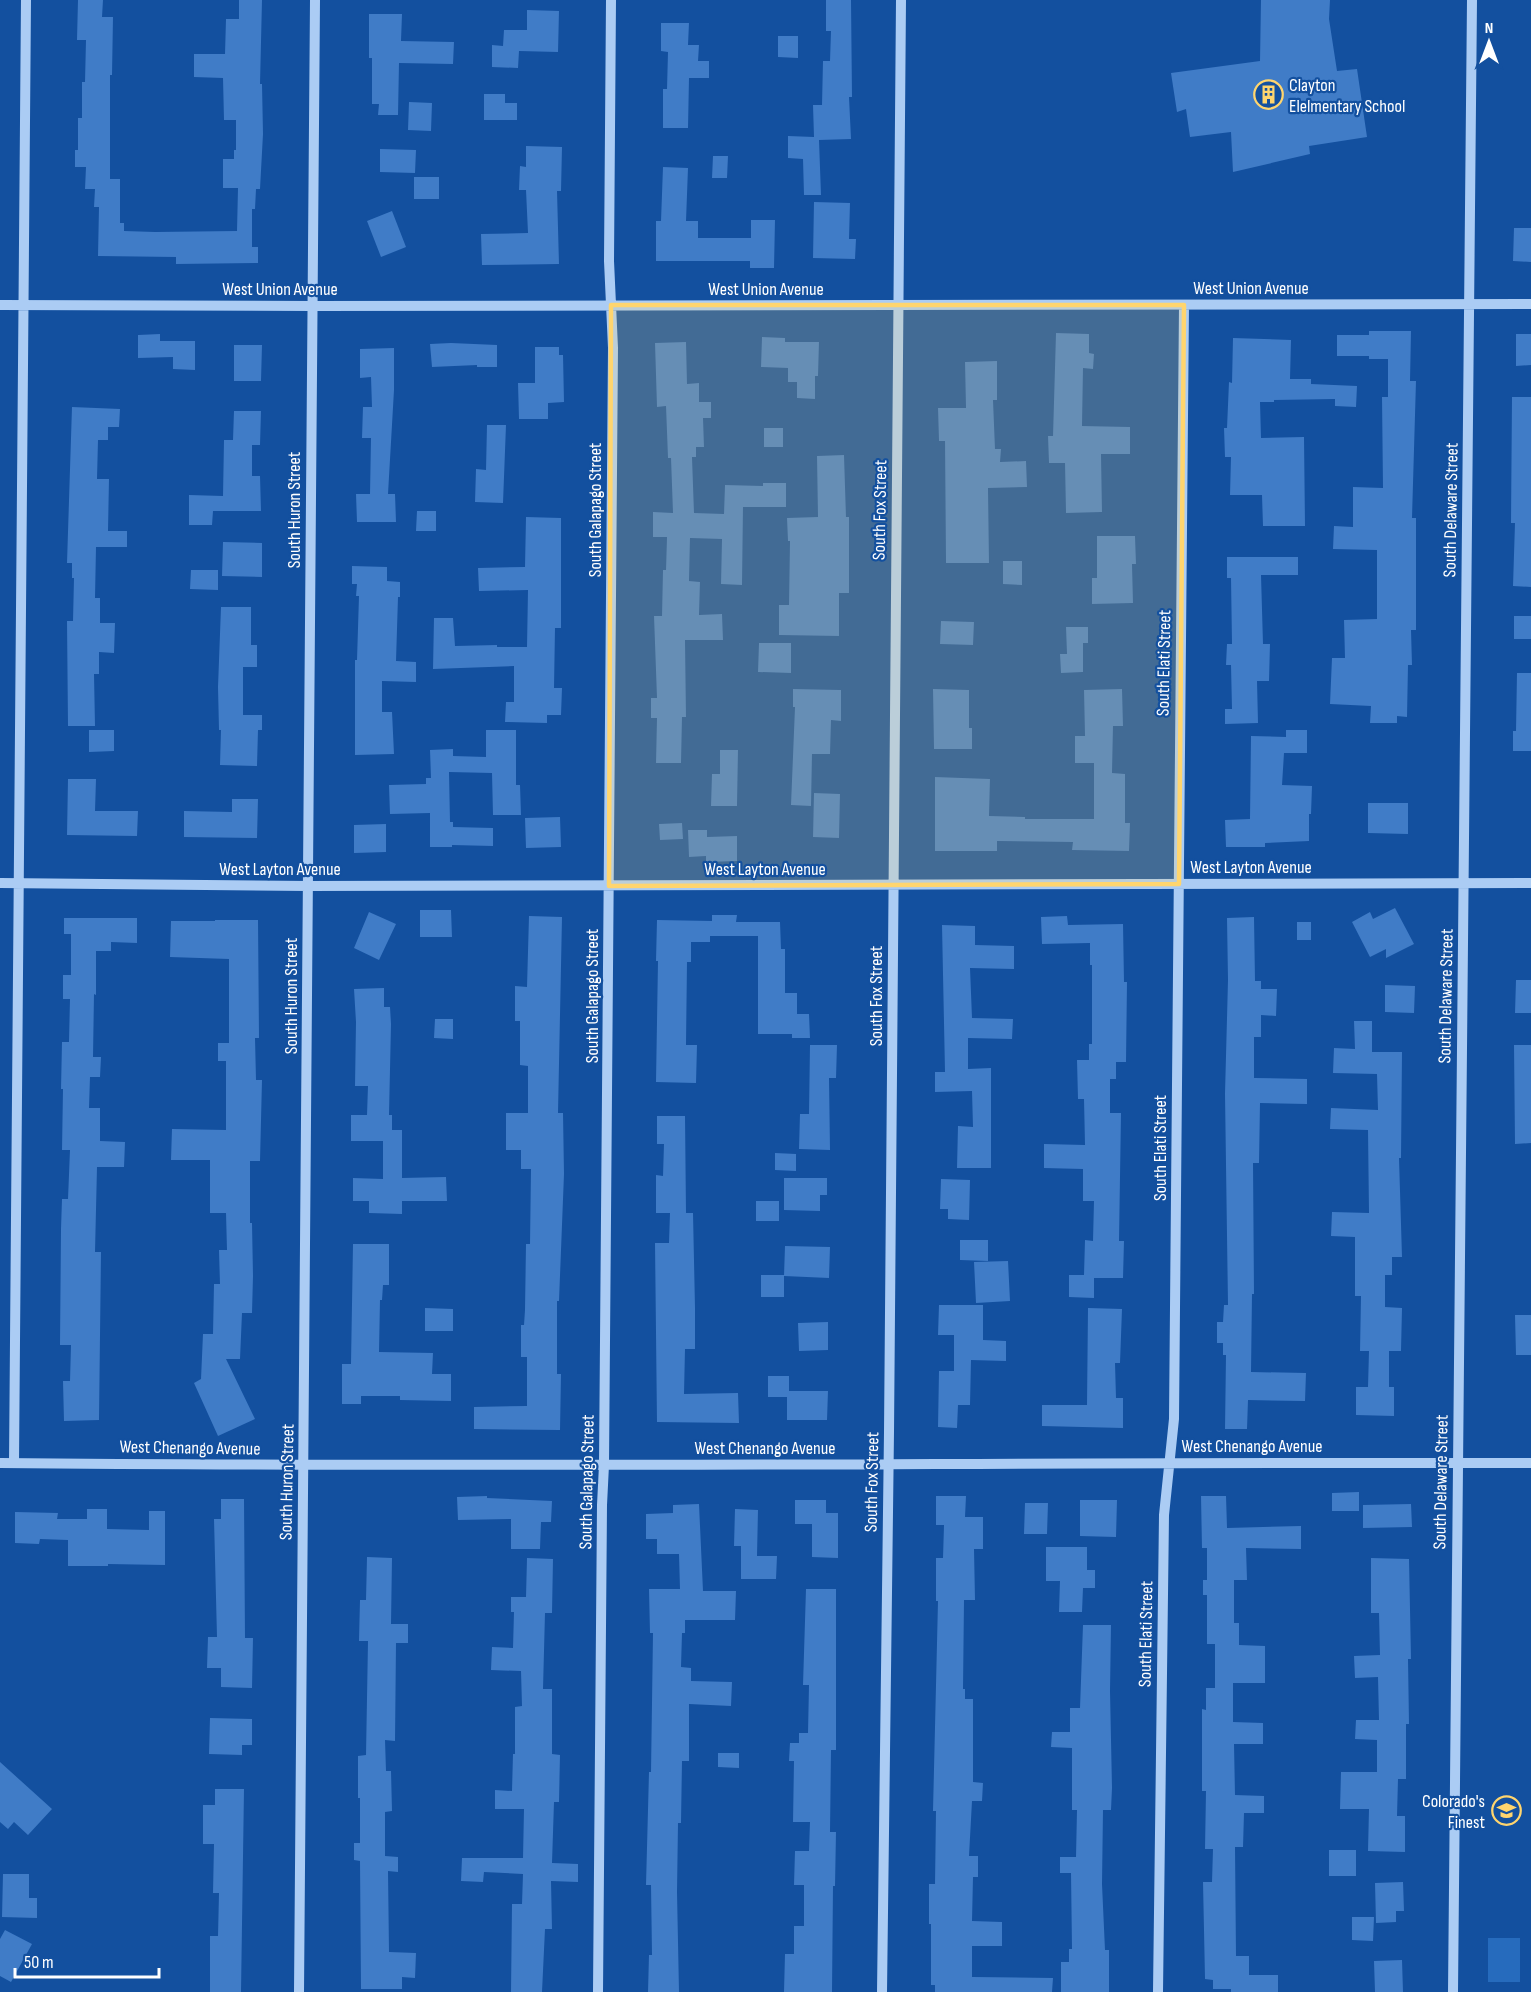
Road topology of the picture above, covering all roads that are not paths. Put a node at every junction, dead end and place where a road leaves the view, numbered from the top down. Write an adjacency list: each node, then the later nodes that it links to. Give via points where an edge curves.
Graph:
1 (26, 0): 9 (street)
2 (315, 0): 12 (street, South Huron Street)
3 (611, 0): 10 (street, South Galapago Street)
4 (901, 0): 13 (street, South Fox Street)
5 (1472, 0): 6 (street, South Delaware Street)
6 (1470, 304): 7 (street, West Union Avenue); 11 (street, West Union Avenue); 18 (street, South Delaware Street)
7 (1531, 304)
8 (0, 305): 9 (street, West Union Avenue)
9 (24, 305): 12 (street, West Union Avenue); 15 (street)
10 (611, 305): 12 (street, West Union Avenue); 13 (street, West Union Avenue); 21 (street, South Galapago Street)
11 (1184, 305): 13 (street, West Union Avenue); 17 (street, South Elati Street)
12 (313, 306): 20 (street, South Huron Street)
13 (898, 306): 19 (street, South Fox Street)
14 (0, 883): 15 (street, West Layton Avenue)
15 (20, 883): 20 (street, West Layton Avenue); 24 (street)
16 (1531, 883): 18 (street, West Layton Avenue)
17 (1179, 884): 18 (street, West Layton Avenue); 19 (street, West Layton Avenue); 22 (street, South Elati Street, via 1174,1419)
18 (1464, 884): 25 (street, South Delaware Street)
19 (893, 885): 21 (street, West Layton Avenue); 27 (street, South Fox Street)
20 (308, 886): 21 (street, West Layton Avenue); 29 (street, South Huron Street)
21 (609, 886): 28 (street, South Galapago Street)
22 (1170, 1462): 25 (street, West Chenango Avenue); 27 (street, West Chenango Avenue); 33 (street, South Elati Street, via 1164,1515)
23 (0, 1463): 24 (street, West Chenango Avenue)
24 (14, 1463): 29 (street, West Chenango Avenue)
25 (1457, 1463): 26 (street, West Chenango Avenue); 34 (street, South Delaware Street)
26 (1531, 1463)
27 (888, 1464): 28 (street, West Chenango Avenue); 32 (street, South Fox Street)
28 (604, 1465): 29 (street, West Chenango Avenue); 31 (street, South Galapago Street)
29 (304, 1466): 30 (street, South Huron Street)
30 (299, 1992)
31 (597, 1992)
32 (882, 1992)
33 (1158, 1992)
34 (1453, 1992)

